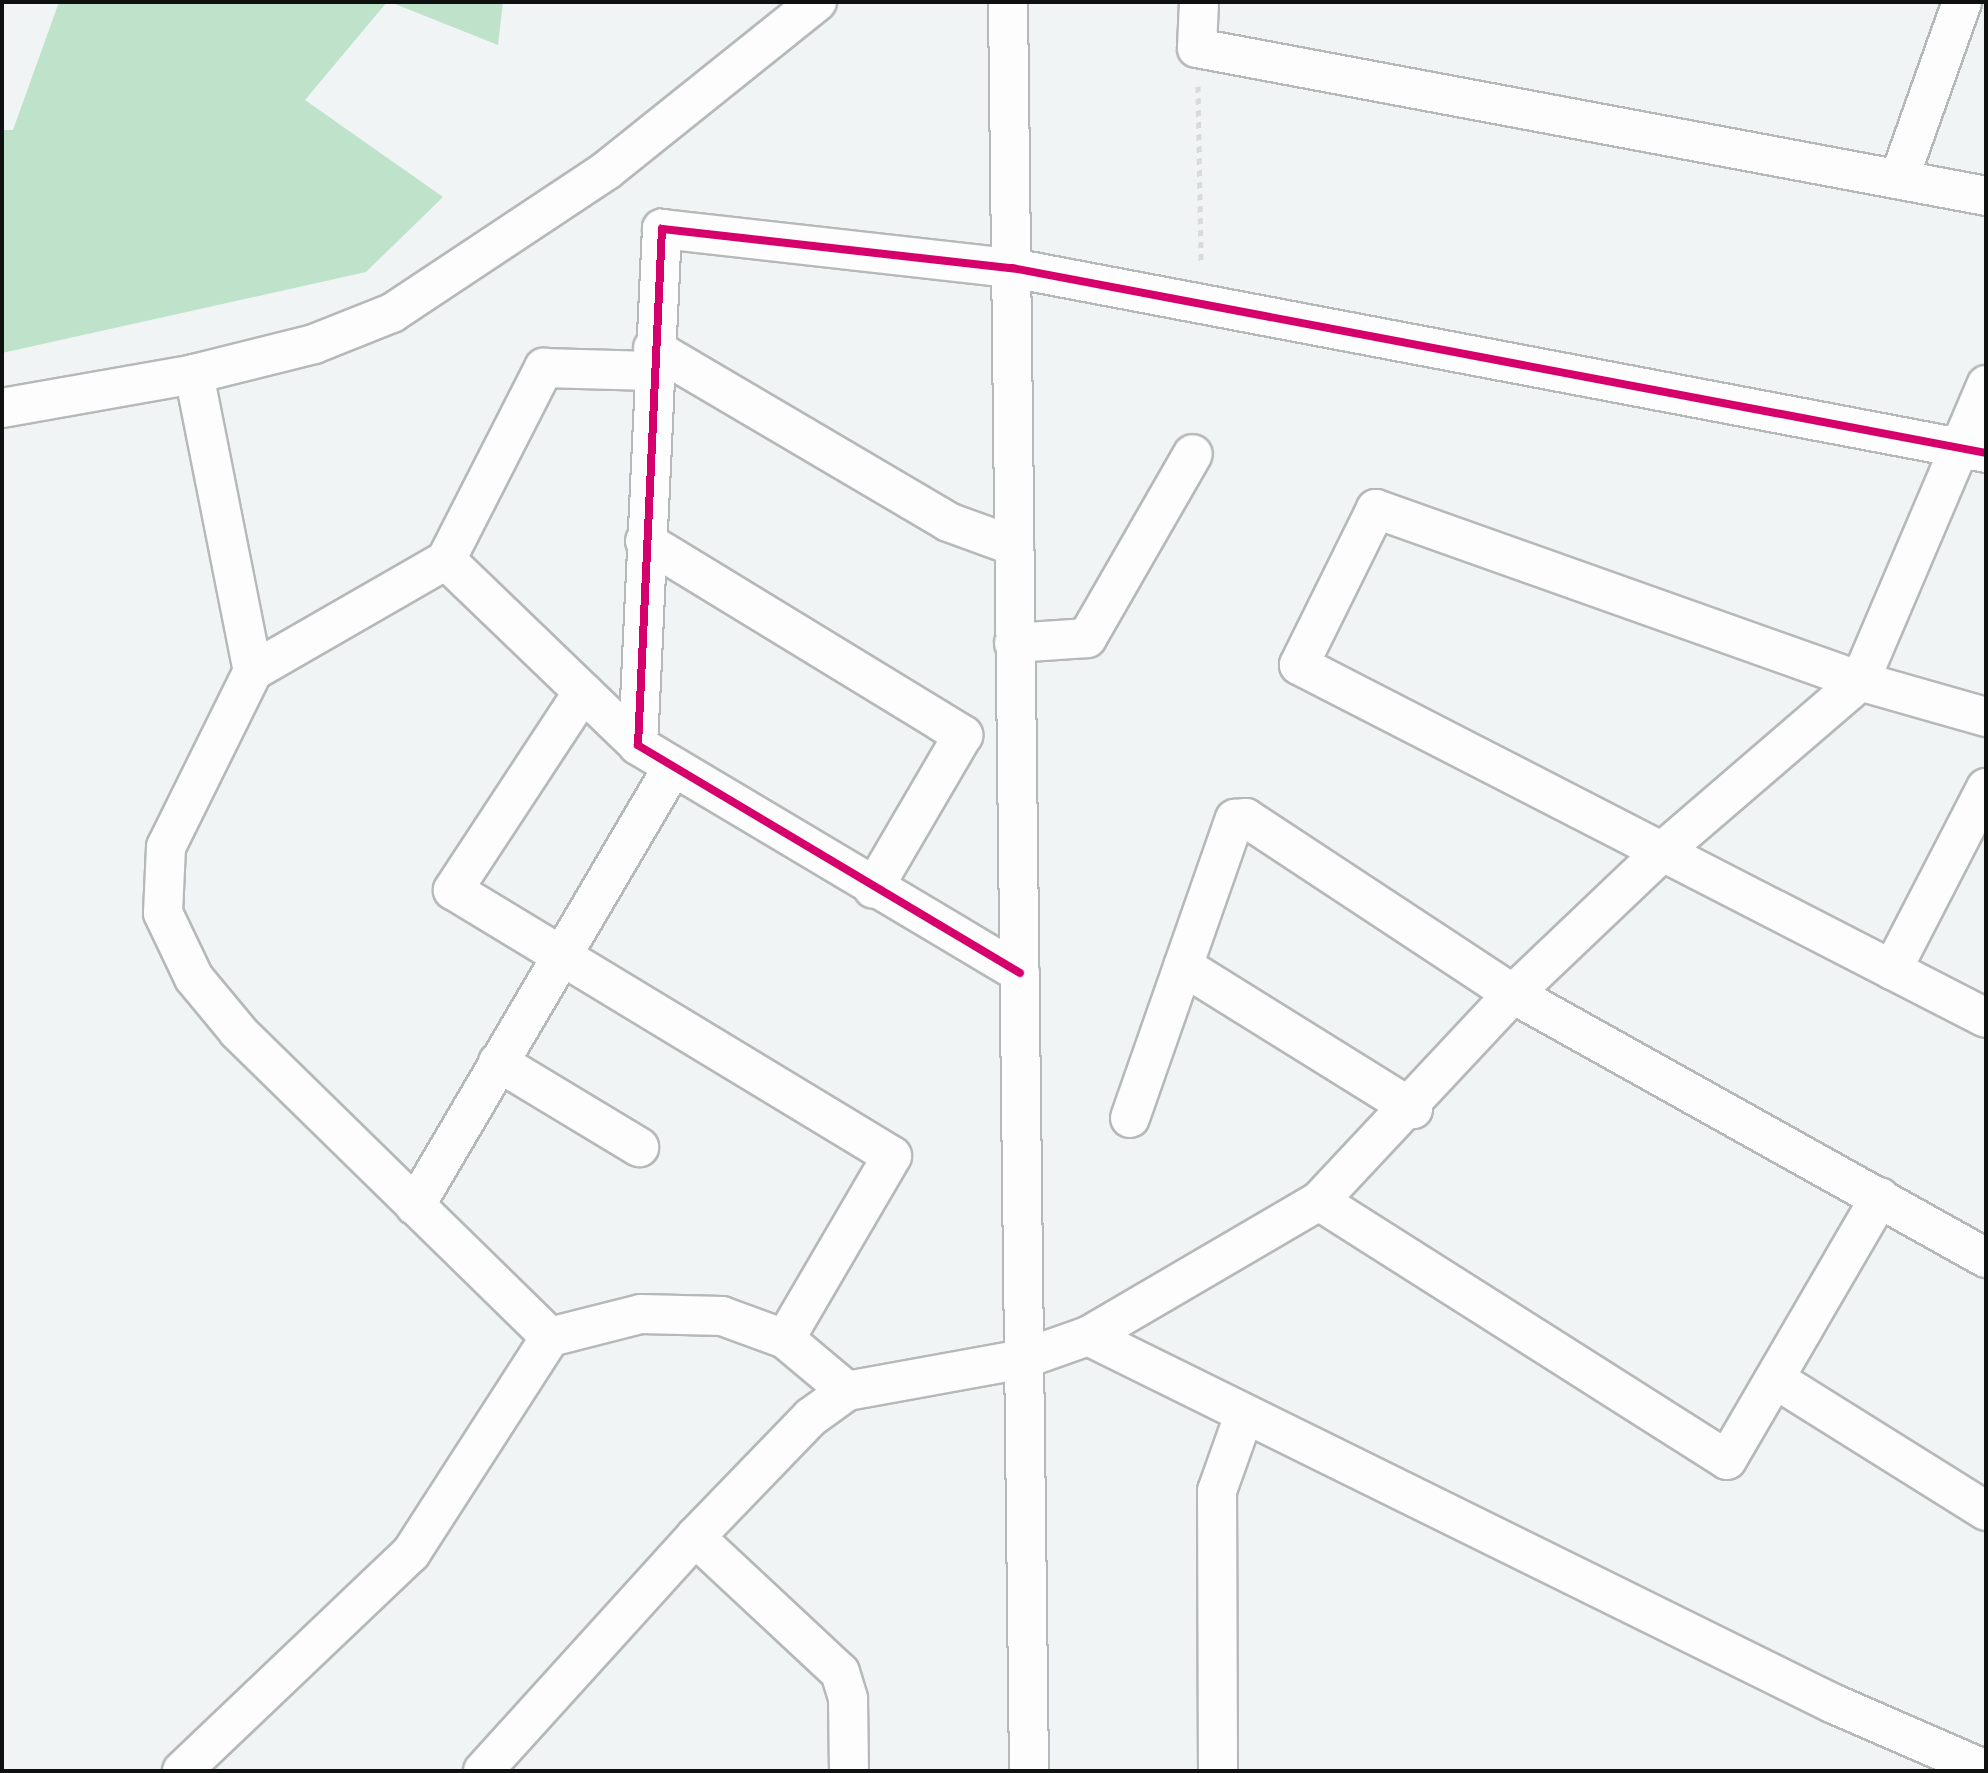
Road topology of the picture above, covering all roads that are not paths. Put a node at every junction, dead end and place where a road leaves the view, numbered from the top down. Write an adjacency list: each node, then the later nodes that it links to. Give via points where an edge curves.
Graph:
1 (817, 2): 9 (street, via 607,170 392,313 314,344)
2 (1008, 2): 7 (street)
3 (1199, 2): 5 (street, via 1197,48)
4 (1962, 2): 5 (street)
5 (1899, 179): 6 (street)
6 (1986, 196)
7 (1012, 268): 8 (street, via 662,229); 12 (street); 15 (street)
8 (652, 360): 14 (street); 15 (street, via 948,522); 16 (street, via 544,368)
9 (194, 374): 11 (street); 18 (street)
10 (1986, 385): 12 (street)
11 (2, 408)
12 (1972, 451): 19 (street)
13 (1193, 454): 17 (street, via 1087,638)
14 (645, 541): 22 (street); 26 (street, via 963,735)
15 (1014, 546): 17 (street)
16 (446, 560): 18 (street); 20 (street)
17 (1014, 643): 30 (street)
18 (253, 671): 39 (street, via 176,820 166,847 163,913 175,950 238,1031)
19 (1860, 681): 21 (street); 25 (street); 25 (street, via 1376,509 1299,665)
20 (583, 692): 22 (street); 27 (street, via 453,890)
21 (1986, 717)
22 (638, 745): 23 (street)
23 (671, 770): 26 (street); 27 (street)
24 (1986, 788): 29 (street)
25 (1665, 849): 29 (street); 31 (street)
26 (873, 889): 30 (street)
27 (556, 957): 33 (street); 43 (street, via 892,1156)
28 (1183, 966): 31 (street, via 1235,819 1246,818); 34 (street); 35 (street)
29 (1892, 970): 32 (street)
30 (1020, 973): 44 (street)
31 (1513, 994): 34 (street); 37 (street)
32 (1986, 1018)
33 (498, 1062): 36 (street); 39 (street)
34 (1413, 1109): 38 (street)
35 (1130, 1118)
36 (639, 1147)
37 (1880, 1197): 40 (street); 45 (street)
38 (1319, 1201): 41 (street); 45 (street, via 1727,1460)
39 (415, 1206): 42 (street)
40 (1986, 1258)
41 (1088, 1336): 44 (street); 47 (street)
42 (550, 1337): 43 (street, via 641,1314 722,1316); 51 (street, via 411,1553)
43 (785, 1339): 46 (street)
44 (1023, 1359): 46 (street); 54 (street)
45 (1775, 1379): 48 (street)
46 (847, 1391): 49 (street, via 811,1417)
47 (1243, 1418): 50 (street, via 1902,1737); 55 (street, via 1217,1491)
48 (1986, 1511)
49 (695, 1537): 52 (street); 53 (street, via 840,1672 848,1699)
50 (1986, 1770)
51 (182, 1771)
52 (483, 1771)
53 (849, 1771)
54 (1029, 1771)
55 (1218, 1771)

